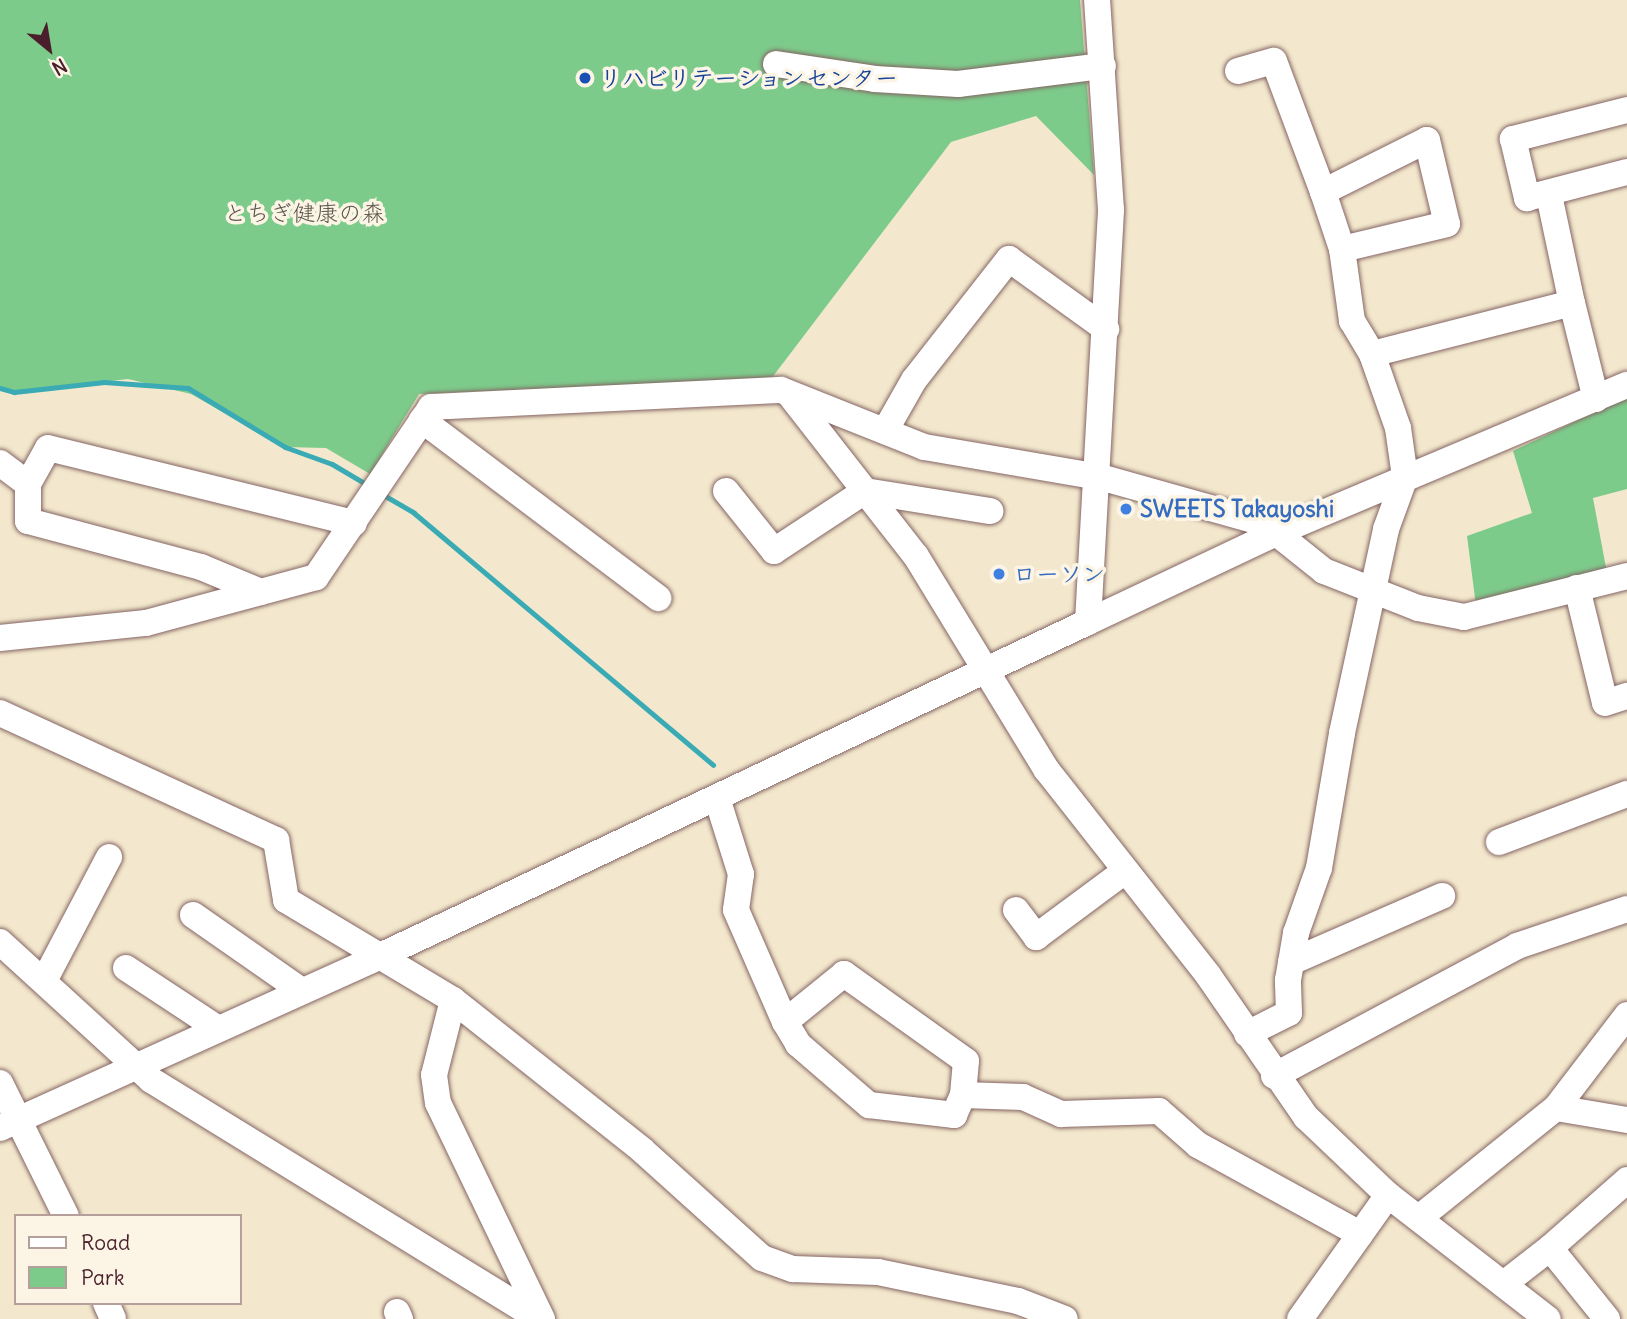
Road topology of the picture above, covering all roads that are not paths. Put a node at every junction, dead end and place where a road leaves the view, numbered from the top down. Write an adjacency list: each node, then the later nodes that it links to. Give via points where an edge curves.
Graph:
1 (1097, 0): 3 (street)
2 (776, 64): 3 (street, via 875,79 958,84)
3 (1103, 66): 11 (street, via 1111,210)
4 (1238, 71): 7 (street, via 1274,61)
5 (1627, 110): 8 (street, via 1513,139 1527,198)
6 (1627, 172): 8 (street)
7 (1323, 192): 9 (street); 9 (street, via 1427,140 1447,224)
8 (1549, 195): 10 (street)
9 (1342, 249): 12 (street, via 1352,321)
10 (1572, 303): 12 (street); 15 (street)
11 (1106, 329): 17 (street, via 1009,259 914,380); 19 (street)
12 (1372, 354): 20 (street, via 1398,428)
13 (1627, 385): 15 (street)
14 (789, 394): 16 (street, via 781,390 431,407); 17 (street); 23 (street)
15 (1596, 399): 20 (street)
16 (422, 420): 25 (street); 31 (street)
17 (885, 431): 19 (street, via 924,447)
18 (0, 463): 21 (street)
19 (1100, 477): 26 (street, via 1264,523); 32 (street)
20 (1405, 477): 26 (street); 29 (street, via 1386,529)
21 (28, 484): 25 (street, via 48,449); 30 (street, via 29,522 201,566)
22 (726, 491): 23 (street, via 774,551)
23 (865, 491): 24 (street); 34 (street, via 916,556)
24 (990, 510)
25 (354, 523): 30 (street, via 316,577)
26 (1276, 533): 29 (street, via 1324,571); 32 (street)
27 (1627, 576): 28 (street)
28 (1577, 588): 29 (street, via 1464,617 1418,608); 35 (street, via 1605,703)
29 (1373, 591): 48 (street, via 1319,868)
30 (261, 592): 33 (street, via 146,623)
31 (658, 598)
32 (1088, 622): 34 (street)
33 (0, 638)
34 (985, 673): 38 (street); 41 (street, via 1046,769)
35 (1627, 696)
36 (0, 713): 47 (street, via 276,840 286,900)
37 (1627, 794): 39 (street)
38 (717, 798): 47 (street); 54 (street, via 741,874 736,910)
39 (1499, 842)
40 (109, 857): 50 (street)
41 (1125, 871): 44 (street, via 1036,937); 56 (street, via 1208,975)
42 (1442, 896): 48 (street)
43 (1627, 909): 58 (street, via 1517,946)
44 (1016, 910)
45 (193, 915): 51 (street)
46 (0, 942): 50 (street)
47 (378, 957): 51 (street); 52 (street)
48 (1291, 962): 56 (street, via 1289,1013)
49 (126, 968): 55 (street)
50 (44, 981): 57 (street)
51 (302, 990): 55 (street)
52 (453, 1000): 71 (street, via 642,1150 762,1258 793,1269 878,1272); 72 (street, via 434,1075 438,1103)
53 (1627, 1015): 61 (street)
54 (785, 1022): 60 (street, via 798,1044 869,1105 954,1115); 60 (street, via 845,974 967,1061)
55 (217, 1028): 57 (street)
56 (1247, 1034): 58 (street)
57 (137, 1064): 62 (street); 72 (street, via 150,1080)
58 (1274, 1076): 65 (street, via 1306,1117)
59 (0, 1083): 62 (street)
60 (963, 1095): 68 (street, via 1023,1097 1061,1114 1159,1111 1198,1145)
61 (1556, 1108): 63 (street); 67 (street)
62 (8, 1119): 66 (street)
63 (1627, 1120)
64 (1627, 1180): 69 (street)
65 (1388, 1195): 67 (street); 68 (street)
66 (65, 1214)
67 (1419, 1218): 70 (street)
68 (1360, 1234): 74 (street)
69 (1550, 1248): 70 (street); 76 (street)
70 (1505, 1283): 75 (street)
71 (1001, 1308): 73 (street)
72 (540, 1319)
73 (1065, 1319)
74 (1300, 1319)
75 (1548, 1319)
76 (1607, 1319)

